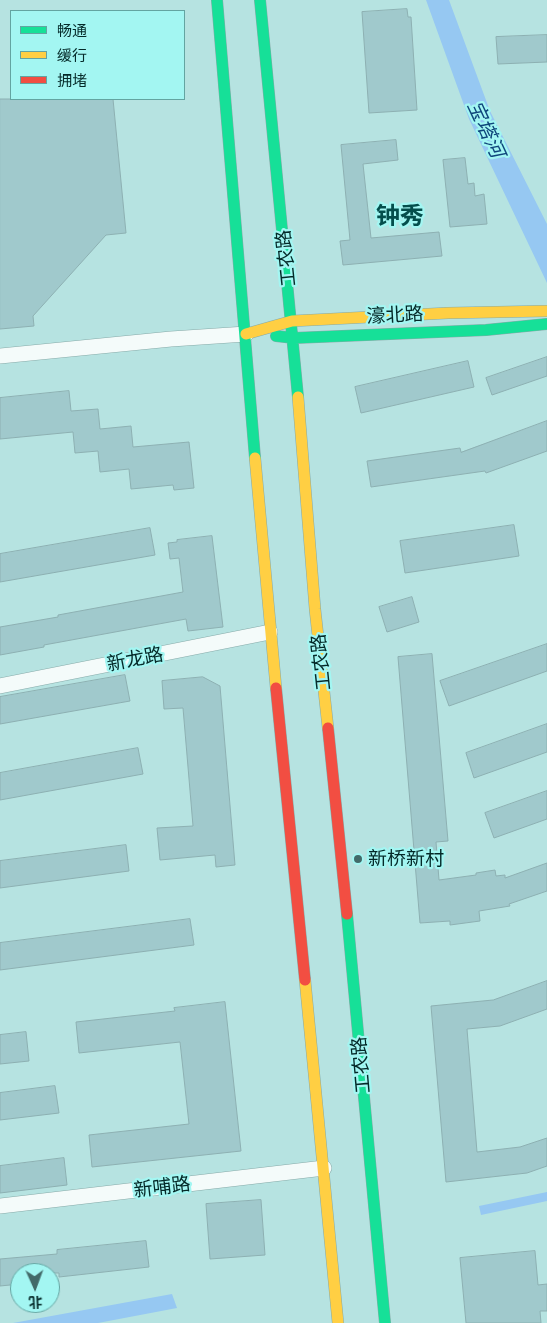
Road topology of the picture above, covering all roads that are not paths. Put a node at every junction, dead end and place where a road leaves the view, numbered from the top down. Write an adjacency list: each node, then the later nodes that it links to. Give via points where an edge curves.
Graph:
1 (217, 0): 6 (main road)
2 (260, 0): 4 (main road, 工农路)
3 (544, 310): 4 (main road, 濠北路)
4 (292, 321): 6 (main road, 濠北路); 7 (main road, 工农路)
5 (545, 324): 7 (main road, 濠北路, via 486,330)
6 (246, 334): 7 (main road, 濠北路); 8 (street, 濠北路); 9 (main road)
7 (294, 338): 14 (main road, 工农路, via 315,609 343,867)
8 (0, 356)
9 (270, 632): 10 (street, 新龙路); 11 (main road)
10 (0, 686)
11 (324, 1168): 12 (street, 新哺路); 13 (main road)
12 (0, 1206)
13 (338, 1323)
14 (385, 1323)

